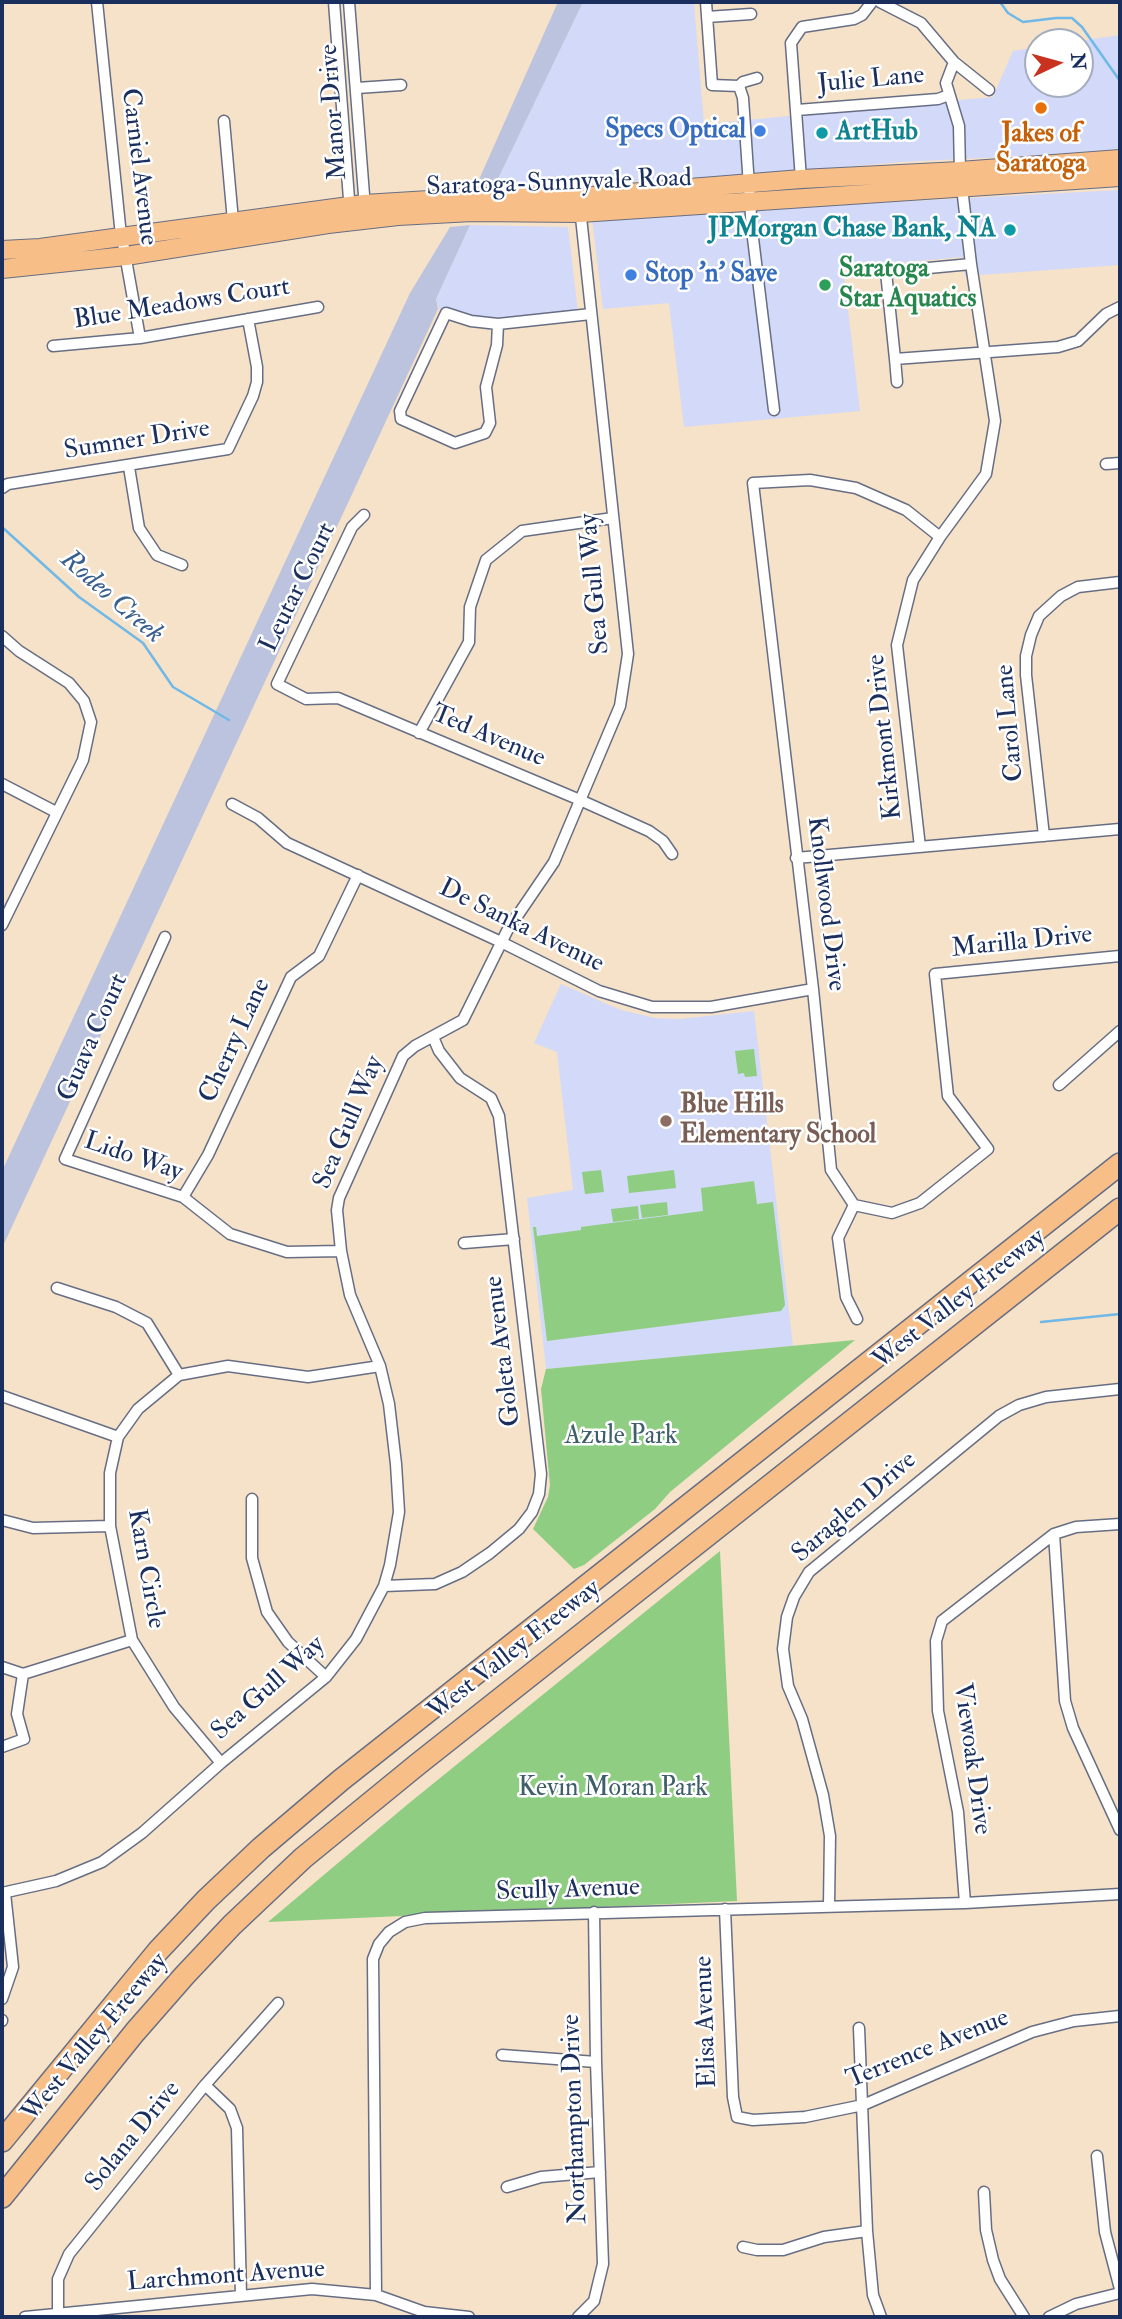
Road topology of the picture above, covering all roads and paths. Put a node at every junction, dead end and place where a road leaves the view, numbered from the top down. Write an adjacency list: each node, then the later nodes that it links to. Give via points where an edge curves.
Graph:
1 (97, 2): 30 (street, Carniel Avenue)
2 (334, 2): 10 (street)
3 (349, 2): 9 (street, Manor Drive)
4 (706, 2): 8 (street)
5 (872, 2): 18 (street, Julie Lane, via 854,19 802,27 791,43)
6 (880, 2): 11 (street, via 920,23)
7 (751, 14): 8 (street)
8 (707, 17): 14 (street, via 712,85)
9 (352, 34): 10 (street); 15 (street, Manor Drive)
10 (337, 36): 20 (street)
11 (954, 62): 16 (street); 17 (street, via 946,83)
12 (757, 78): 14 (street)
13 (401, 85): 15 (street)
14 (739, 86): 26 (street)
15 (357, 88): 19 (street, Manor Drive)
16 (989, 90)
17 (949, 95): 18 (street, Julie Lane); 25 (street, Kirkmont Drive, via 959,126)
18 (797, 110): 24 (street, Julie Lane)
19 (358, 116): 20 (street); 28 (street, Manor Drive)
20 (344, 117): 28 (street)
21 (224, 121): 29 (street)
22 (1120, 159): 25 (main road, Saratoga-Sunnyvale Road)
23 (1120, 177): 25 (main road, Saratoga-Sunnyvale Road)
24 (801, 179): 25 (main road, Saratoga-Sunnyvale Road); 26 (main road, Saratoga-Sunnyvale Road)
25 (961, 179): 26 (main road, Saratoga-Sunnyvale Road); 33 (street, Kirkmont Drive)
26 (751, 193): 27 (main road, Saratoga-Sunnyvale Road); 45 (street)
27 (580, 205): 28 (main road, Saratoga-Sunnyvale Road, via 472,212); 37 (street, Sea Gull Way)
28 (358, 212): 29 (main road, Saratoga-Sunnyvale Road); 32 (main road, Saratoga-Sunnyvale Road)
29 (233, 221): 30 (main road, Saratoga-Sunnyvale Road)
30 (122, 237): 31 (main road, Saratoga-Sunnyvale Road); 32 (street, Carniel Avenue)
31 (2, 250)
32 (126, 256): 34 (main road, Saratoga-Sunnyvale Road); 40 (street, Carniel Avenue)
33 (971, 264): 42 (street, Kirkmont Drive); 43 (street, via 886,272)
34 (2, 269)
35 (318, 307): 38 (street, Blue Meadows Court)
36 (1120, 307): 42 (street, via 1077,341 1058,347)
37 (591, 314): 39 (street); 52 (street, Sea Gull Way)
38 (248, 319): 40 (street, Blue Meadows Court); 48 (street, Sumner Drive, via 257,382 228,449)
39 (498, 324): 39 (street, via 446,313 400,411 401,419 455,443 485,433 490,423 486,387)
40 (140, 338): 41 (street, Blue Meadows Court)
41 (53, 346)
42 (985, 352): 43 (street); 53 (street, Kirkmont Drive, via 995,421 986,474)
43 (895, 359): 44 (street)
44 (897, 382)
45 (774, 410)
46 (1120, 463): 47 (street)
47 (1106, 464)
48 (129, 467): 50 (street, Sumner Drive); 54 (street, via 139,527 157,555)
49 (2, 473): 50 (street)
50 (5, 486)
51 (364, 515): 57 (street, Leutar Court, via 352,527)
52 (613, 518): 58 (street, via 522,531 486,560 470,607 469,642); 60 (street, Sea Gull Way, via 628,654 621,706)
53 (940, 537): 65 (street, Kirkmont Drive, via 913,580 897,645); 67 (street, Knollwood Drive, via 906,510 856,488 810,480 753,483)
54 (182, 565)
55 (1120, 582): 64 (street, Carol Lane, via 1078,587 1060,596 1039,616 1031,635 1026,675)
56 (2, 636): 62 (street, via 69,683 84,701 91,722 83,760)
57 (277, 684): 58 (street, Ted Avenue, via 306,699 338,698)
58 (419, 733): 60 (street, Ted Avenue)
59 (2, 784): 62 (street)
60 (580, 800): 66 (street, Ted Avenue, via 649,831); 71 (street, Sea Gull Way, via 554,862)
61 (232, 804): 68 (street, De Sanka Avenue, via 258,818 287,843)
62 (56, 812): 69 (street)
63 (1120, 829): 64 (street)
64 (1044, 836): 65 (street)
65 (920, 847): 67 (street)
66 (672, 854)
67 (796, 859): 73 (street, Knollwood Drive)
68 (358, 875): 71 (street, De Sanka Avenue); 79 (street, Cherry Lane, via 319,956 290,977 208,1155)
69 (3, 920)
70 (165, 937): 77 (street, Guava Court)
71 (501, 942): 73 (street, De Sanka Avenue, via 599,991 652,1007 711,1007); 75 (street, Sea Gull Way, via 463,1020)
72 (1120, 956): 80 (street, Marilla Drive, via 935,974 948,1096 988,1149 920,1203 892,1213)
73 (813, 989): 80 (street, Knollwood Drive, via 831,1170)
74 (1120, 1031): 76 (street)
75 (433, 1037): 82 (street, Goleta Avenue, via 460,1078 491,1098 499,1116); 84 (street, Sea Gull Way, via 403,1056 346,1179 337,1210)
76 (1059, 1085)
77 (65, 1158): 79 (street, Lido Way)
78 (1120, 1164): 120 (highway, West Valley Freeway, via 261,1848 158,1951)
79 (183, 1197): 84 (street, Lido Way, via 230,1234 287,1252)
80 (854, 1205): 86 (street, via 838,1238 846,1297)
81 (1120, 1209): 125 (highway, West Valley Freeway, via 311,1851 184,1976)
82 (514, 1239): 83 (street); 97 (street, Goleta Avenue, via 540,1459 539,1494 519,1529 462,1572 435,1584)
83 (464, 1243)
84 (341, 1251): 87 (street, Sea Gull Way, via 350,1295)
85 (57, 1287): 88 (street, via 147,1323)
86 (857, 1319)
87 (380, 1366): 88 (street, via 308,1377 228,1367); 97 (street, Sea Gull Way, via 389,1404 398,1512)
88 (179, 1375): 91 (street, Karn Circle, via 138,1409)
89 (1120, 1390): 108 (street, Saraglen Drive, via 1046,1397 999,1416 808,1572 787,1617 783,1649 789,1686 823,1795 830,1836)
90 (2, 1396): 91 (street)
91 (118, 1437): 95 (street, Karn Circle, via 110,1474)
92 (252, 1499): 101 (street, via 252,1558 267,1612 288,1642)
93 (2, 1520): 95 (street, via 33,1528)
94 (1120, 1524): 96 (street, Viewoak Drive, via 1076,1527)
95 (110, 1526): 98 (street, Karn Circle)
96 (1054, 1534): 104 (street, via 1065,1701); 107 (street, Viewoak Drive, via 942,1621 936,1641 938,1711 958,1812)
97 (384, 1586): 101 (street, Sea Gull Way, via 356,1639)
98 (132, 1640): 100 (street); 103 (street, Karn Circle, via 174,1707)
99 (2, 1667): 100 (street)
100 (23, 1674): 102 (street, via 17,1714 24,1739)
101 (326, 1677): 103 (street, Sea Gull Way)
102 (2, 1747)
103 (221, 1763): 105 (street, Sea Gull Way, via 142,1833 102,1861 56,1881)
104 (1120, 1830)
105 (4, 1893): 111 (street, via 13,1967)
106 (1120, 1895): 107 (street, Scully Avenue)
107 (965, 1903): 108 (street, Scully Avenue)
108 (829, 1905): 109 (street, Scully Avenue)
109 (725, 1909): 110 (street, Scully Avenue); 119 (street, Elisa Avenue, via 733,2097 737,2117)
110 (594, 1912): 116 (street, Northampton Drive); 129 (street, Scully Avenue, via 425,1918 405,1922 379,1944 373,1959 372,1996)
111 (2, 1999)
112 (278, 2003): 117 (street, Solana Drive)
113 (1120, 2016): 118 (street, Terrence Avenue, via 1032,2032)
114 (859, 2028): 118 (street)
115 (502, 2056): 116 (street)
116 (596, 2062): 122 (street, Northampton Drive)
117 (205, 2085): 130 (street, via 230,2109 237,2128); 131 (street, Solana Drive, via 69,2254 58,2279)
118 (863, 2105): 119 (street, Terrence Avenue, via 804,2117); 126 (street)
119 (753, 2120)
120 (2, 2141)
121 (1097, 2155): 128 (street, via 1105,2232)
122 (600, 2172): 123 (street, via 541,2177); 134 (street, Northampton Drive, via 603,2264 594,2301)
123 (507, 2187)
124 (984, 2192): 136 (street, via 993,2260)
125 (2, 2197)
126 (867, 2231): 127 (street, via 824,2237 783,2250); 135 (street, via 873,2295)
127 (743, 2247)
128 (1120, 2291): 137 (street)
129 (376, 2295): 130 (street, Larchmont Avenue, via 312,2289); 133 (street, Larchmont Avenue, via 424,2312)
130 (241, 2297): 131 (street, Larchmont Avenue)
131 (58, 2314): 132 (street, Larchmont Avenue)
132 (25, 2317)
133 (469, 2317)
134 (578, 2317)
135 (881, 2317)
136 (1024, 2317)
137 (1049, 2317)

